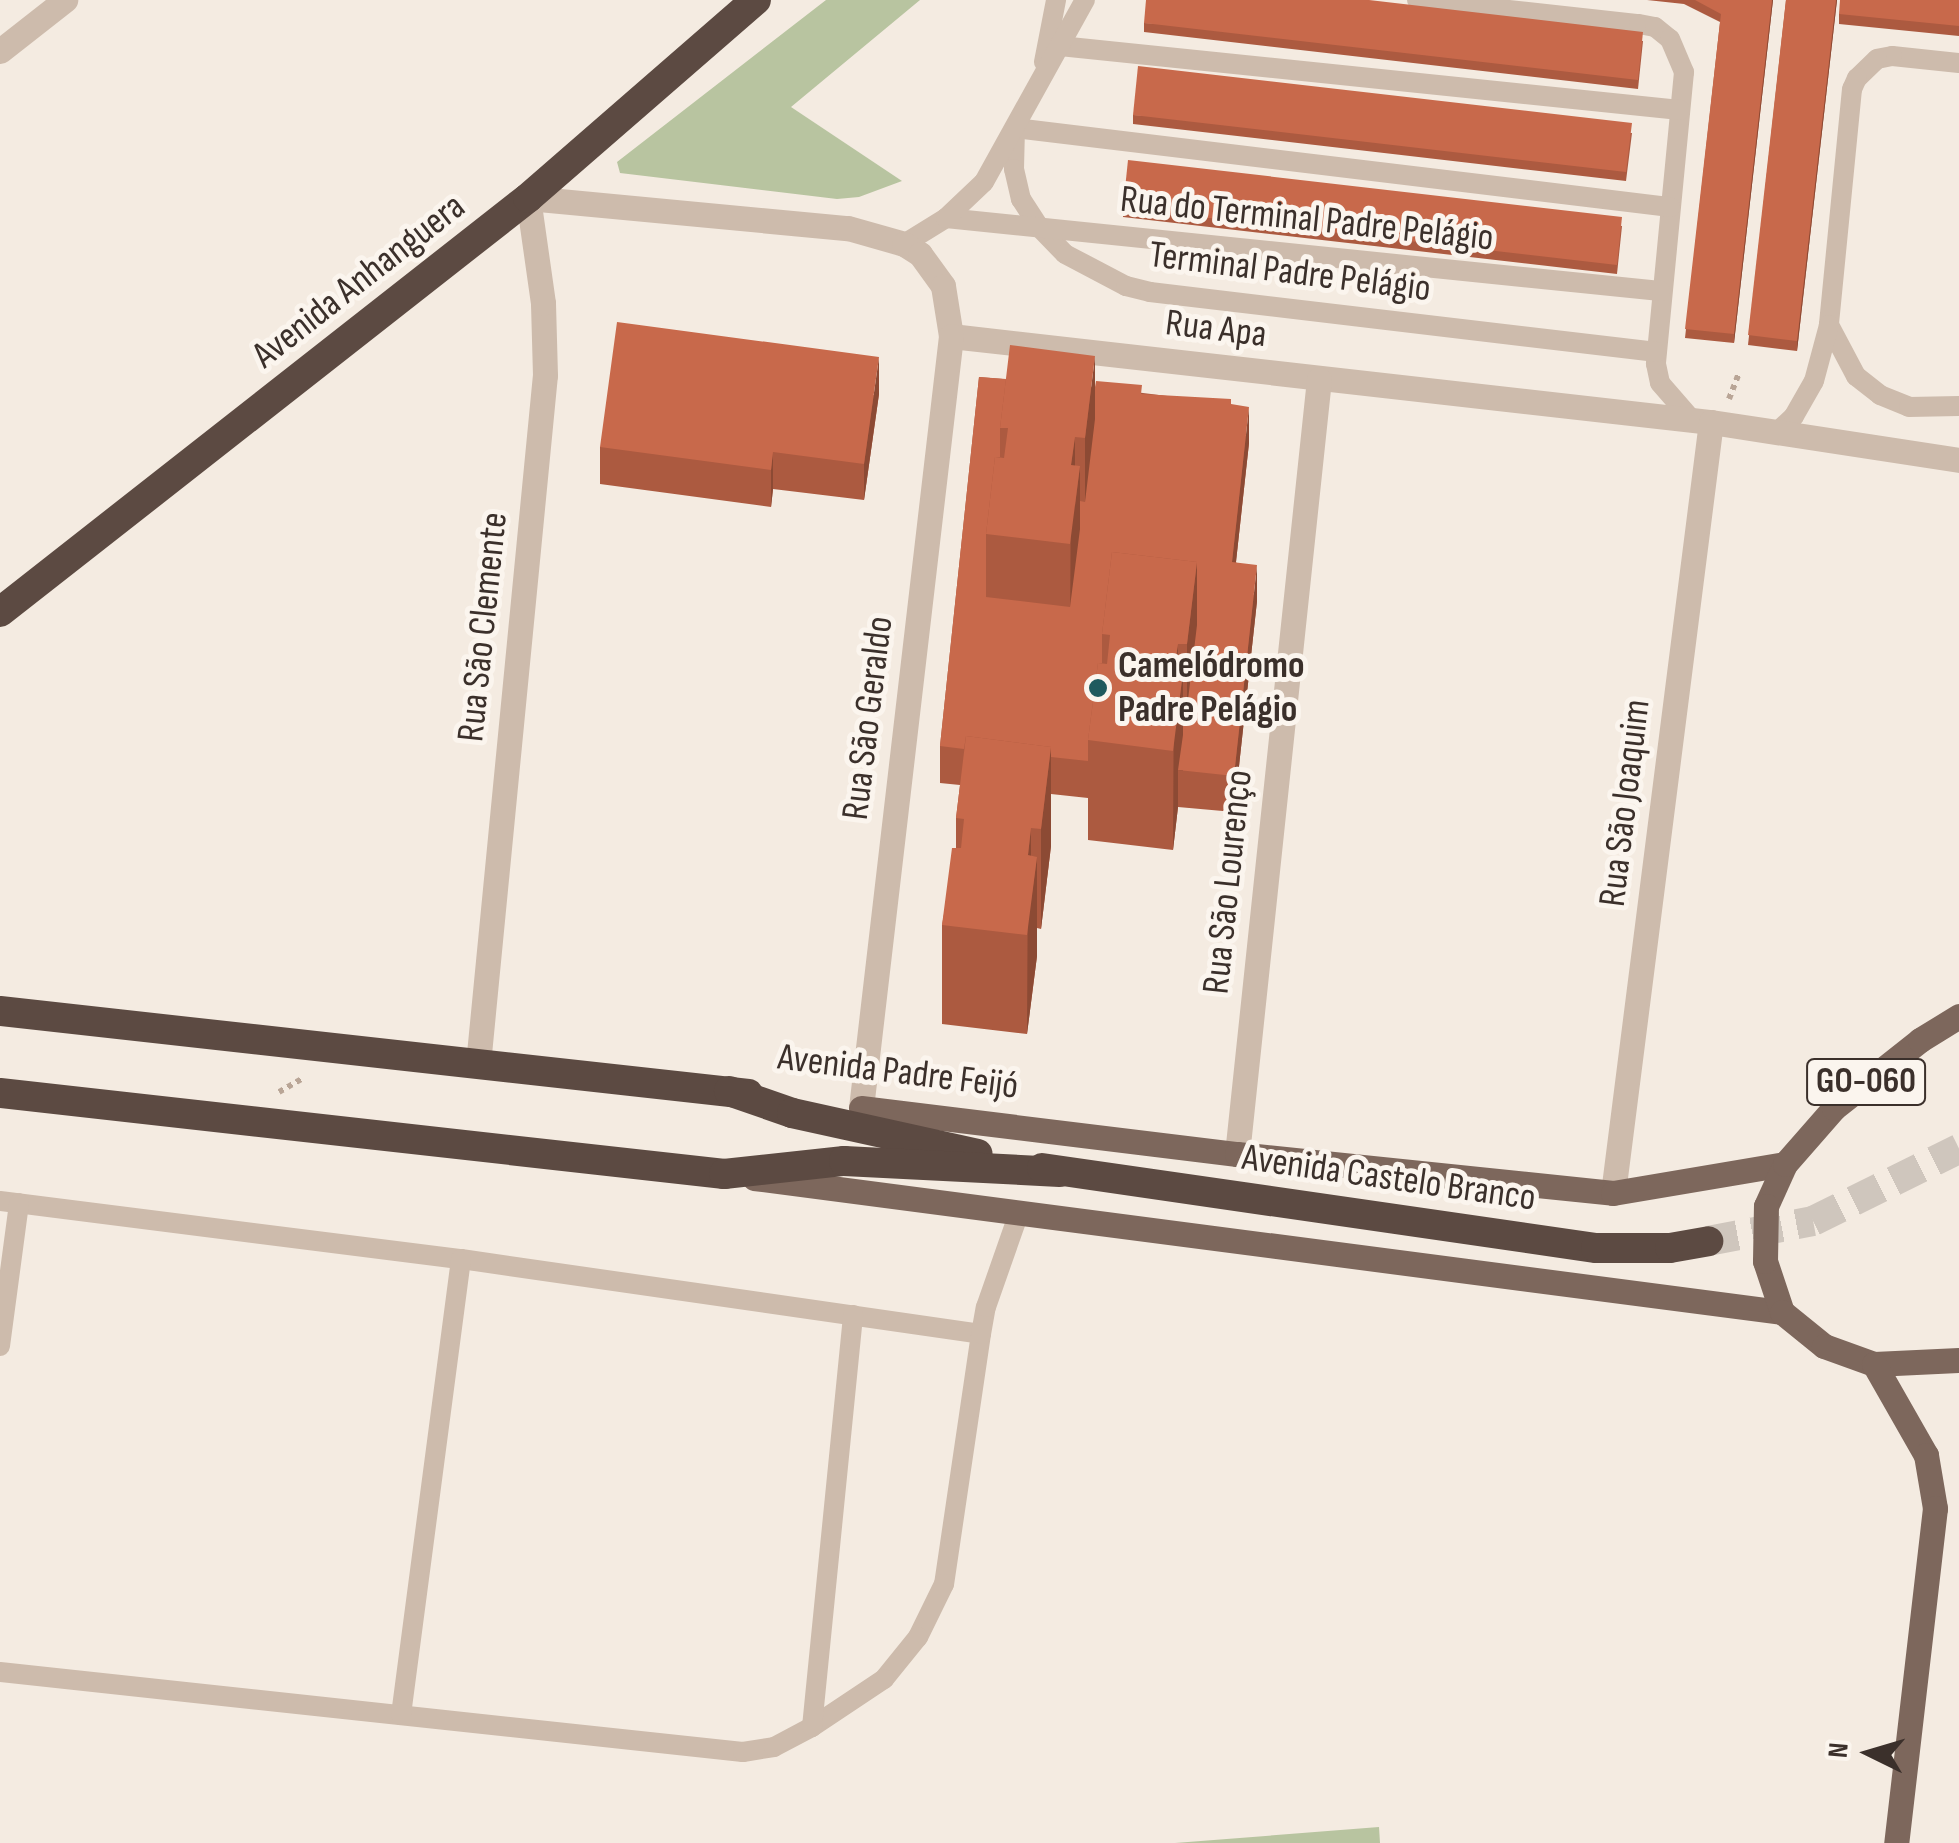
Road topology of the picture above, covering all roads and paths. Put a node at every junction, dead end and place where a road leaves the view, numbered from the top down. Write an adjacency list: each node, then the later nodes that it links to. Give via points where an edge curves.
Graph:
1 (65, 0): 7 (street)
2 (1056, 0): 9 (lane, Terminal Padre Pelágio)
3 (1084, 0): 6 (lane, Terminal Padre Pelágio)
4 (1417, 0): 10 (lane, via 1654,27 1679,53)
5 (743, 3): 12 (highway, Avenida Anhanguera)
6 (1060, 46): 9 (lane, Terminal Padre Pelágio); 10 (lane)
7 (0, 52)
8 (1959, 63): 18 (lane, via 1892,56 1857,78)
9 (1040, 82): 11 (lane, Terminal Padre Pelágio)
10 (1680, 110): 13 (lane)
11 (1015, 128): 13 (lane, Rua do Terminal Padre Pelágio); 14 (lane, Terminal Padre Pelágio, via 984,182); 15 (lane, Terminal Padre Pelágio, via 1014,169 1021,199)
12 (528, 198): 16 (street, via 848,228); 26 (highway, Avenida Anhanguera); 29 (street, Rua São Clemente, via 546,375)
13 (1670, 206): 17 (lane)
14 (946, 218): 15 (lane, Rua do Terminal Padre Pelágio); 16 (lane, Terminal Padre Pelágio)
15 (1038, 227): 17 (lane, Rua do Terminal Padre Pelágio); 20 (lane, Terminal Padre Pelágio, via 1065,254 1150,292)
16 (904, 244): 19 (street, via 944,286)
17 (1660, 291): 20 (lane)
18 (1830, 325): 22 (lane, via 1856,376 1880,395 1909,407); 24 (lane, via 1814,380)
19 (950, 336): 21 (street, Rua Apa); 34 (street, Rua São Geraldo)
20 (1656, 352): 23 (lane, via 1660,383)
21 (1318, 379): 23 (street, Rua Apa); 35 (street, Rua São Lourenço)
22 (1959, 406)
23 (1702, 422): 24 (street, Rua Apa); 39 (street, Rua São Joaquim)
24 (1777, 432): 25 (street, Rua Apa)
25 (1959, 460)
26 (0, 612)
27 (0, 1011): 29 (highway, Avenida Padre Feijó)
28 (1959, 1016): 36 (main road, GO-060, via 1834,1108)
29 (478, 1064): 31 (highway, Avenida Padre Feijó)
30 (306, 1076): 33 (path)
31 (729, 1091): 34 (highway, Avenida Padre Feijó); 37 (highway, Avenida Castelo Branco, via 792,1114)
32 (0, 1094): 38 (highway)
33 (276, 1094)
34 (860, 1108): 35 (main road, Avenida Padre Feijó)
35 (1238, 1154): 39 (main road, Avenida Padre Feijó)
36 (1786, 1164): 39 (main road, Avenida Padre Feijó); 44 (main road, GO-060, bridge, via 1766,1206 1765,1262)
37 (1060, 1172): 38 (highway, Avenida Castelo Branco, via 844,1162); 42 (highway, Avenida Castelo Branco, via 1596,1248)
38 (724, 1174): 41 (main road)
39 (1613, 1192)
40 (9, 1202): 43 (lane); 47 (lane)
41 (1019, 1213): 44 (main road); 46 (lane)
42 (1708, 1242)
43 (460, 1259): 45 (lane); 51 (lane)
44 (1782, 1312): 49 (main road, via 1824,1346)
45 (853, 1315): 46 (lane); 52 (lane)
46 (981, 1334): 52 (lane, via 944,1584 918,1637 884,1679)
47 (0, 1346)
48 (1959, 1360): 49 (main road)
49 (1874, 1364): 53 (main road, via 1926,1455 1936,1508)
50 (0, 1672): 51 (lane)
51 (401, 1715): 52 (lane, via 743,1752 774,1747)
52 (812, 1727)
53 (1896, 1843)

